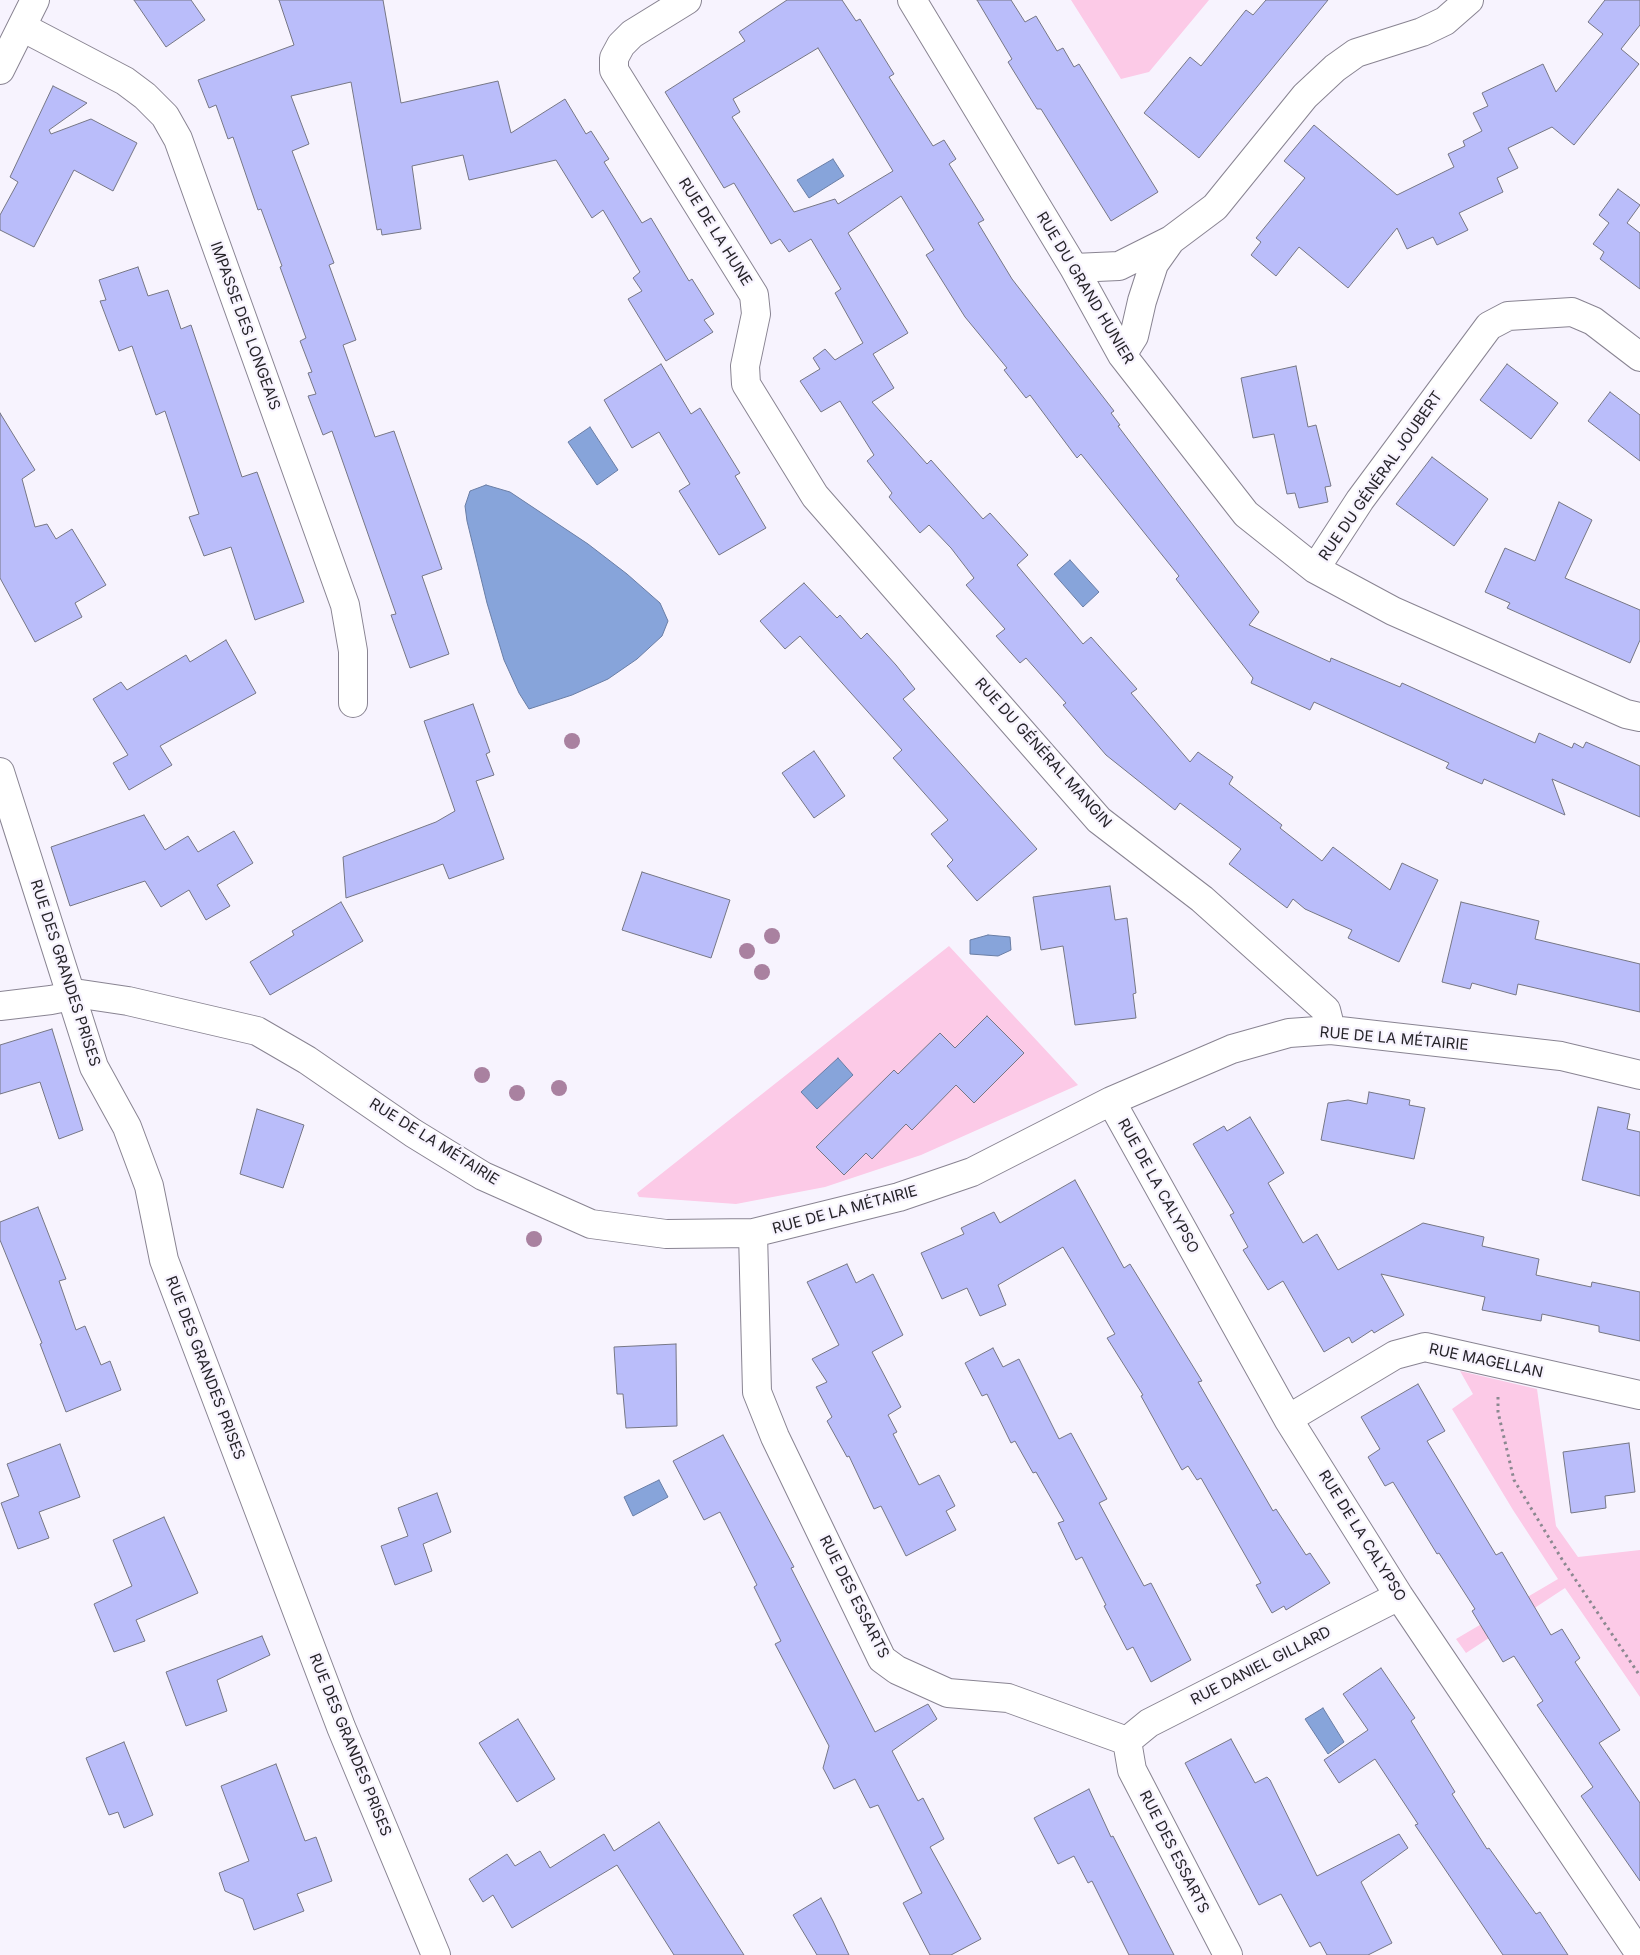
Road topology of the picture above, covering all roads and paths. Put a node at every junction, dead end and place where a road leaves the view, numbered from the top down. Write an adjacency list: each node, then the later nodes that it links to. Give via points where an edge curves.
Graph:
1 (35, 0): 5 (street)
2 (687, 0): 11 (street, RUE DE LA HUNE, via 626,39 614,58 614,70 754,295 756,314 745,366 746,384)
3 (912, 0): 8 (street, RUE DU GRAND HUNIER)
4 (1469, 0): 7 (street, via 1445,21 1422,32 1356,53 1334,68 1305,96 1215,207)
5 (22, 27): 6 (street); 13 (street, IMPASSE DES LONGEAIS, via 125,81 164,116 178,139 345,606 353,651)
6 (0, 70)
7 (1171, 240): 8 (street, via 1119,266); 9 (street, via 1154,264 1134,336)
8 (1074, 268): 9 (street, RUE DU GRAND HUNIER)
9 (1122, 355): 12 (street, RUE DU GRAND HUNIER, via 1246,514)
10 (1640, 357): 12 (street, RUE DU GÉNÉRAL JOUBERT, via 1593,321 1572,312 1508,316 1489,326 1360,500)
11 (815, 496): 18 (street, RUE DU GÉNÉRAL MANGIN, via 1099,820 1202,899 1326,1010)
12 (1315, 569): 14 (street, RUE DU GÉNÉRAL JOUBERT, via 1392,611 1626,714)
13 (353, 704)
14 (1640, 717)
15 (0, 772): 16 (street, RUE DES GRANDES PRISES)
16 (71, 996): 17 (street, RUE DE LA MÉTAIRIE); 21 (street, RUE DE LA MÉTAIRIE, via 81,994 128,1001 256,1031 307,1060 413,1133 483,1176 591,1224 666,1234); 30 (street, RUE DES GRANDES PRISES, via 94,1067 127,1127 149,1186 164,1260 281,1572 341,1727)
17 (0, 1006)
18 (1331, 1030): 19 (street, RUE DE LA MÉTAIRIE, via 1561,1056); 20 (street, RUE DE LA MÉTAIRIE, via 1289,1033 1232,1049)
19 (1640, 1075)
20 (1111, 1101): 21 (street, RUE DE LA MÉTAIRIE, via 972,1172 899,1197); 24 (street, RUE DE LA CALYPSO)
21 (753, 1233): 28 (street, RUE DES ESSARTS, via 757,1392 775,1437 882,1659 896,1670 948,1693 1008,1698)
22 (1498, 1364): 23 (street, RUE MAGELLAN); 24 (street, RUE MAGELLAN, via 1425,1347 1406,1351); 26 (path, via 1498,1412 1514,1480 1563,1561)
23 (1640, 1395)
24 (1288, 1419): 25 (street, RUE DE LA CALYPSO)
25 (1399, 1596): 28 (street, RUE DANIEL GILLARD, via 1149,1723); 29 (street, RUE DE LA CALYPSO)
26 (1638, 1670): 27 (path)
27 (1640, 1676)
28 (1127, 1741): 31 (street, RUE DES ESSARTS, via 1132,1770)
29 (1640, 1954)
30 (436, 1955)
31 (1228, 1955)

